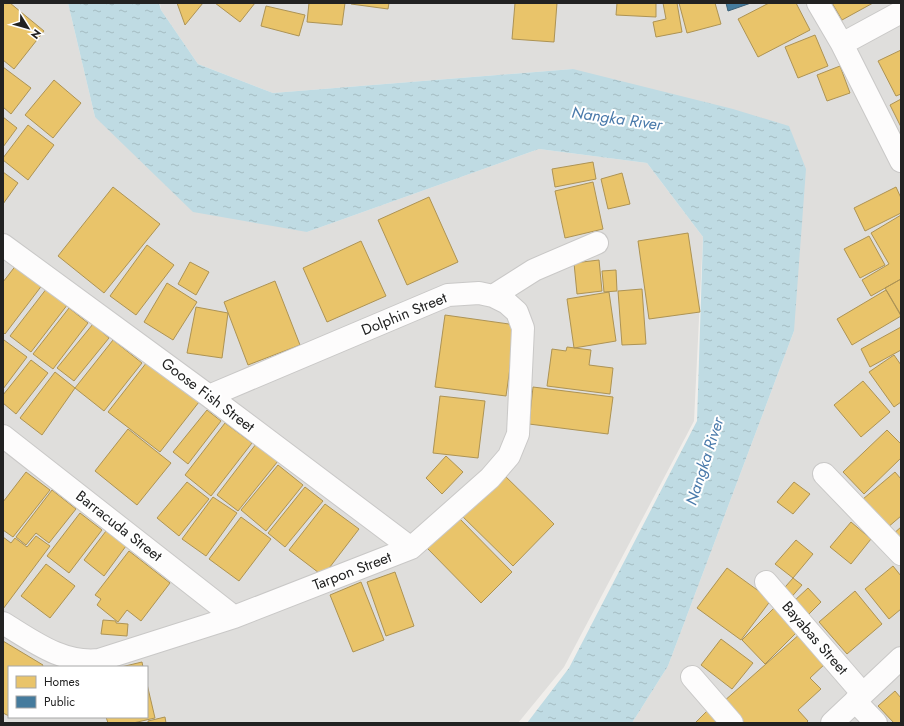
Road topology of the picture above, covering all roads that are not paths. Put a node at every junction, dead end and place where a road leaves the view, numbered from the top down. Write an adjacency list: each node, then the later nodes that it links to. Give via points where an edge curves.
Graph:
1 (818, 3): 3 (street)
2 (901, 12): 3 (street)
3 (842, 44): 4 (street)
4 (901, 161)
5 (597, 243): 7 (street, via 534,270)
6 (3, 245): 8 (street, Goose Fish Street)
7 (494, 296): 8 (street, Dolphin Street, via 479,293 448,295); 11 (street, Tarpon Street, via 517,312 523,328 518,434 508,456 490,478)
8 (209, 396): 11 (street, Goose Fish Street)
9 (3, 436): 14 (street, Barracuda Street)
10 (824, 474): 12 (street)
11 (411, 548): 14 (street, Tarpon Street)
12 (901, 554)
13 (766, 582): 18 (street, Bayabas Street)
14 (234, 617): 15 (street, Tarpon Street, via 99,660 87,661 60,656)
15 (3, 623)
16 (901, 658): 18 (street)
17 (692, 677): 19 (street)
18 (859, 698): 20 (street); 21 (street, Bayabas Street)
19 (732, 723)
20 (832, 723)
21 (876, 723)

